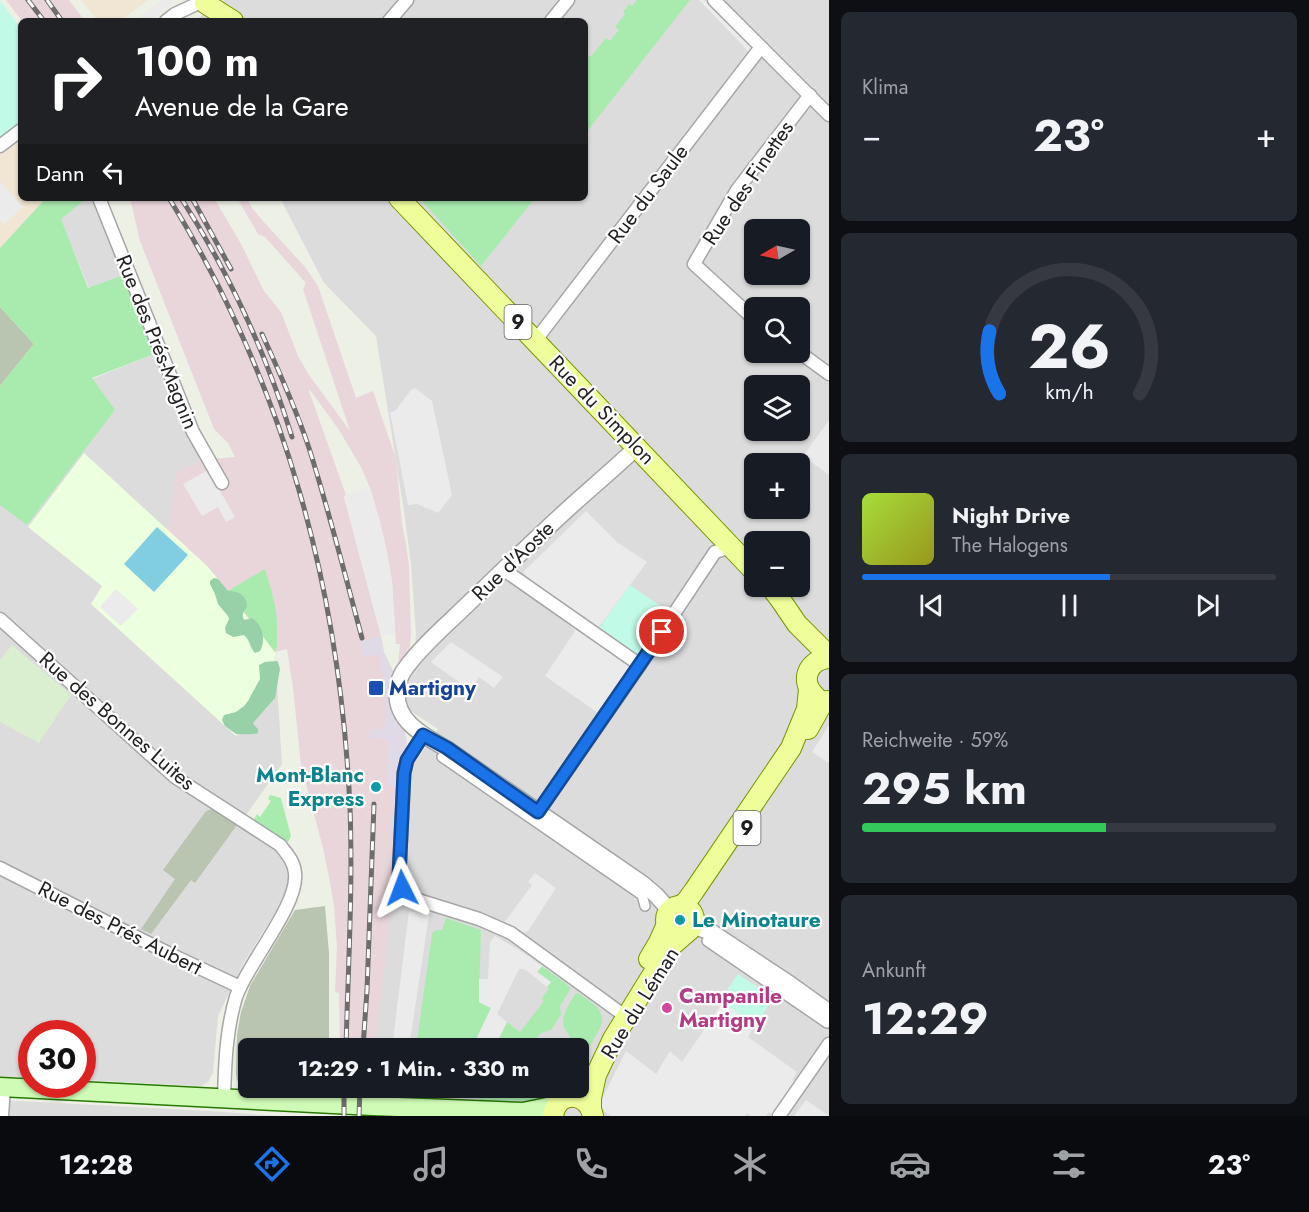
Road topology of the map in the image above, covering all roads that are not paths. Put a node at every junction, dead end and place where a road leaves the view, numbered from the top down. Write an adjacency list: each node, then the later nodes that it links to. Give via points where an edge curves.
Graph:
1 (181, 0): 7 (street)
2 (231, 0): 9 (main road)
3 (406, 0): 10 (street)
4 (568, 0): 11 (street)
5 (714, 0): 12 (street)
6 (204, 1): 7 (street); 8 (main road)
7 (170, 18)
8 (229, 18)
9 (240, 18)
10 (391, 18)
11 (553, 18)
12 (761, 47): 13 (street); 20 (street, Rue du Saule)
13 (810, 95): 14 (street); 19 (street, Rue des Finettes, via 738,190 694,264)
14 (829, 115)
15 (18, 132): 16 (street)
16 (0, 146)
17 (100, 201): 24 (street, Rue des Prés-Magnin, via 193,432)
18 (404, 201): 20 (main road, Rue du Simplon / 9)
19 (744, 310)
20 (535, 341): 23 (main road, Rue du Simplon / 9)
21 (810, 360): 22 (street)
22 (829, 374)
23 (637, 447): 25 (main road, Rue du Simplon / 9); 27 (street, Rue d'Aoste)
24 (222, 483)
25 (735, 550): 26 (main road, Rue du Simplon / 9); 32 (street, via 715,552)
26 (744, 560)
27 (504, 570): 32 (street); 35 (street, Rue d'Aoste, via 402,673 397,693 399,708 408,723)
28 (778, 597): 30 (main road, 9)
29 (0, 620): 42 (street, Rue des Bonnes Luites, via 175,777 280,845 291,859 294,887)
30 (797, 624): 31 (main road, 9); 33 (main road, 9, via 808,661)
31 (829, 657): 33 (main road, 9, via 816,662)
32 (640, 665): 37 (street)
33 (809, 680): 34 (main road, 9, via 817,697); 40 (main road, Rue du Léman / 9, via 807,709 791,748 686,902)
34 (828, 700): 40 (main road, Rue du Léman / 9, via 694,910)
35 (423, 735): 37 (street); 43 (street, via 407,760 404,773 399,876 402,888 418,900 511,933)
36 (442, 757): 39 (street, via 642,895)
37 (538, 812): 40 (street, via 643,884)
38 (0, 868): 42 (street, Rue des Prés Aubert)
39 (645, 906)
40 (681, 919): 43 (main road, Rue du Léman / 9, via 659,942); 44 (street, via 713,933 790,984); 50 (main road, Rue du Léman / 9, via 669,948 596,1075 591,1098)
41 (707, 941): 44 (street)
42 (240, 987): 48 (street, Rue des Bonnes Luites, via 228,1030)
43 (618, 1011): 46 (main road, Rue du Léman / 9)
44 (828, 1018)
45 (829, 1044): 53 (street)
46 (589, 1060)
47 (2, 1087): 48 (main road); 52 (street)
48 (224, 1098): 51 (main road)
49 (567, 1098): 50 (main road, 9, via 582,1099); 51 (main road)
50 (593, 1113)
51 (519, 1114)
52 (2, 1116)
53 (779, 1116)

